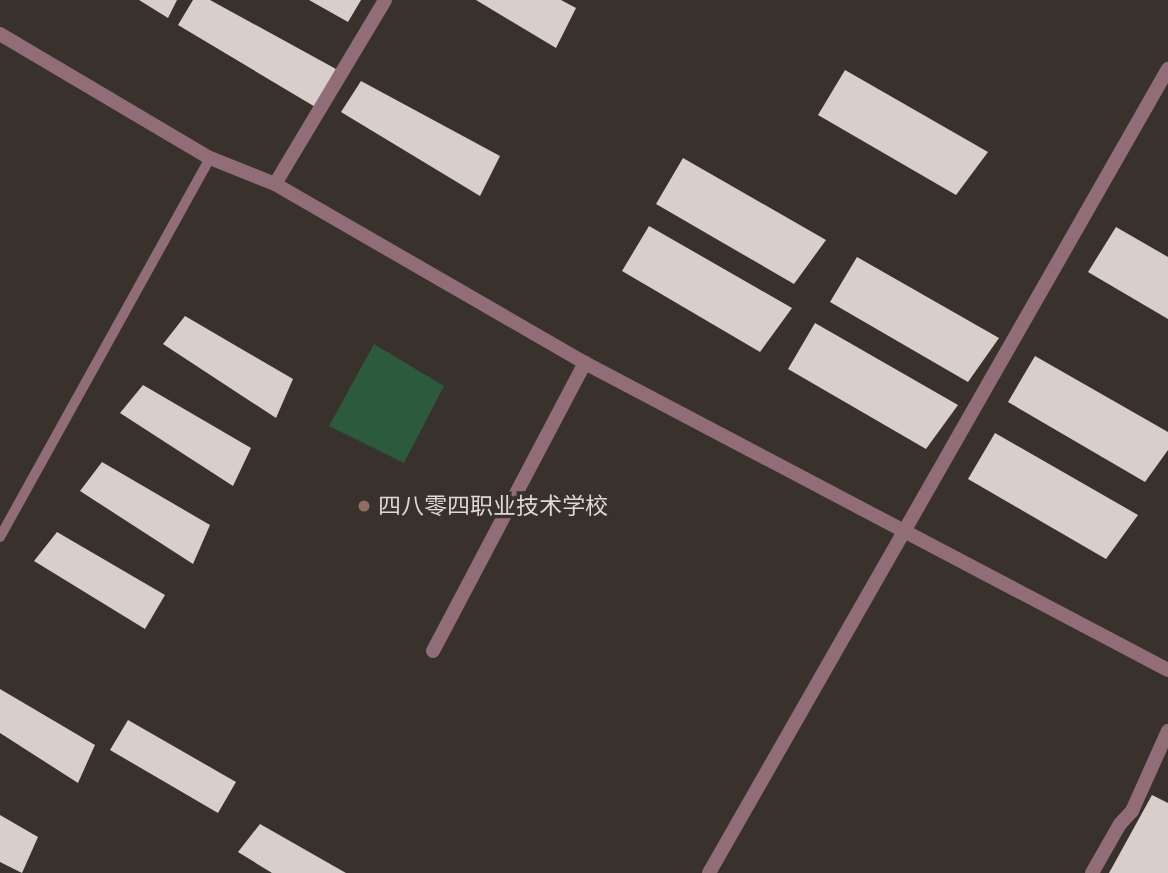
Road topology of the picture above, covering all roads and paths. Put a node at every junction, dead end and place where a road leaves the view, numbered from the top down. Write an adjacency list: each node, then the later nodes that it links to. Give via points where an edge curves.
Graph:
1 (385, 0): 5 (street)
2 (0, 34): 4 (street)
3 (1168, 69): 7 (street)
4 (210, 158): 5 (street); 8 (lane)
5 (275, 184): 6 (street)
6 (585, 363): 7 (street); 9 (street)
7 (901, 531): 10 (street); 12 (street)
8 (0, 537)
9 (433, 651)
10 (1168, 670)
11 (1168, 731): 13 (street, via 1132,811 1119,824)
12 (709, 873)
13 (1092, 873)

